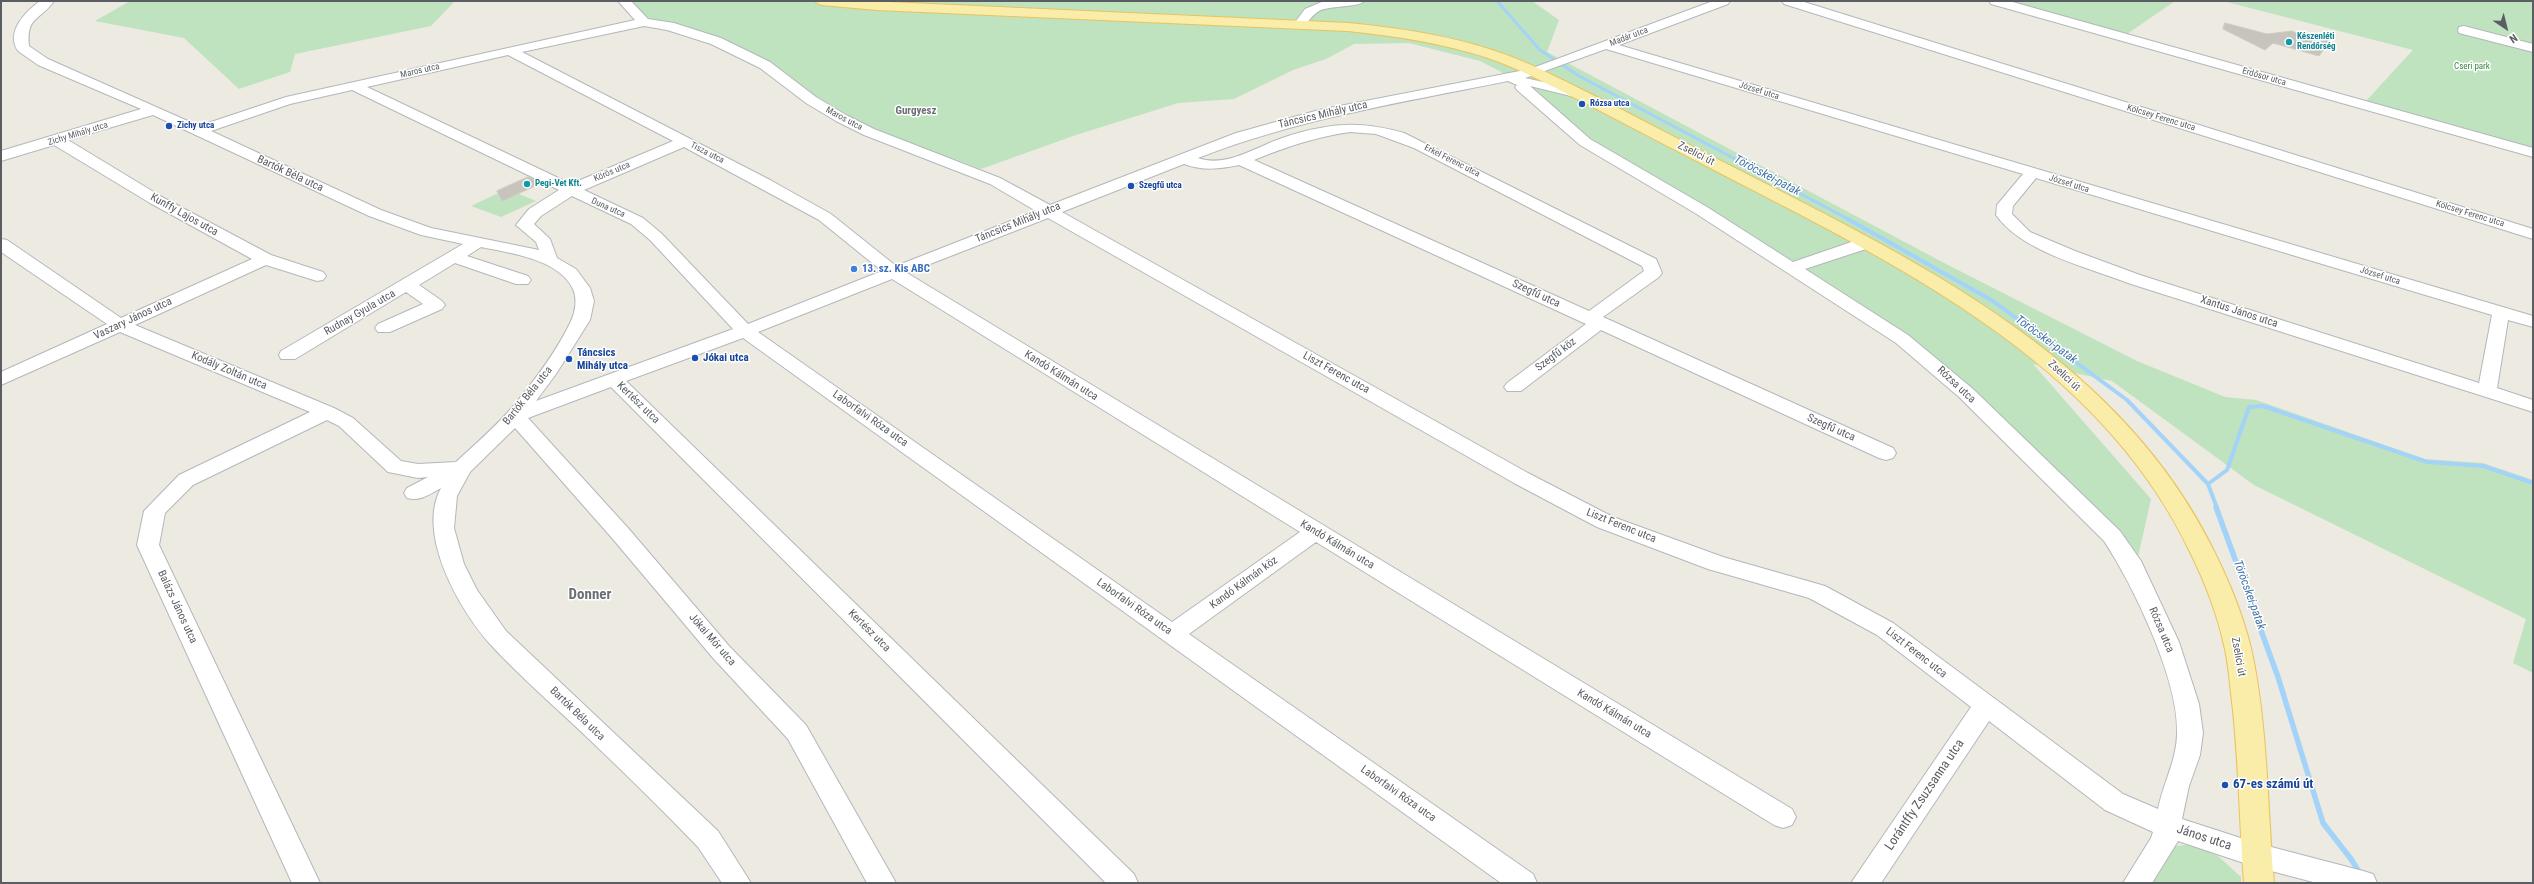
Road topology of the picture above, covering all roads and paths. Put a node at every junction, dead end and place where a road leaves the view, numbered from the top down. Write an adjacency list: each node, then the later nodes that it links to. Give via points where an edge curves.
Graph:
1 (48, 1): 19 (street, Bartók Béla utca, via 29,16 21,31 23,48 43,62)
2 (624, 1): 8 (street)
3 (822, 1): 9 (main road, Zselici út, via 877,6)
4 (1358, 1): 9 (street, via 1331,3 1311,9 1304,15)
5 (1724, 1): 11 (street, Madár utca)
6 (1788, 1): 30 (street, Kölcsey Ferenc utca)
7 (1995, 1): 23 (street, Erdősor utca)
8 (644, 22): 13 (street, Maros utca); 29 (street, Maros utca, via 670,26 716,41 764,65 811,100 868,132 995,181)
9 (1300, 25): 14 (main road, Zselici út, via 1395,32 1426,38)
10 (2464, 30): 12 (street)
11 (1606, 45): 14 (street, Madár utca); 27 (street, József utca)
12 (2533, 48)
13 (510, 51): 16 (street, Maros utca); 22 (street, Tisza utca)
14 (1540, 70): 15 (street, Táncsics Mihály utca); 18 (main road, Zselici út)
15 (1502, 79): 18 (street, via 1541,84); 25 (street, Táncsics Mihály utca, via 1319,114 1241,136)
16 (354, 86): 20 (street, Maros utca, via 261,108); 28 (street, Duna utca)
17 (1522, 87): 38 (street, Rózsa utca, via 1585,142 1702,210)
18 (1579, 94): 32 (main road, Zselici út)
19 (154, 110): 20 (street, Bartók Béla utca); 21 (street, Zichy Mihály utca)
20 (198, 131): 31 (street, Bartók Béla utca, via 375,214 427,232)
21 (57, 140): 24 (street, Zichy Mihály utca); 35 (street, Kunffy Lajos utca, via 156,200)
22 (684, 142): 28 (street, Körös utca); 40 (street, Tisza utca, via 765,183 825,218)
23 (2533, 153)
24 (1, 156)
25 (1182, 158): 26 (street, via 1207,165); 29 (street, Táncsics Mihály utca)
26 (1241, 160): 37 (street, Erkel Ferenc utca, via 1286,141 1320,132 1350,128 1399,136); 45 (street, Szegfű utca)
27 (2032, 173): 44 (street, József utca); 55 (street, Xantus János utca, via 2005,205 2004,215 2024,235 2045,246 2134,279)
28 (569, 190): 36 (street, Körös utca, via 530,216 524,225 543,238 548,248); 50 (street, Duna utca, via 637,221 656,237)
29 (1048, 211): 40 (street, Táncsics Mihály utca); 64 (street, Liszt Ferenc utca, via 1521,478 1605,522 1716,563 1817,592 1885,629)
30 (2533, 234)
31 (480, 241): 34 (street, Rudnay Gyula utca); 36 (street, Bartók Béla utca, via 528,251)
32 (1866, 243): 38 (street); 67 (main road, Zselici út, via 1963,299 2055,367 2130,442 2169,495 2200,547 2236,639 2249,726)
33 (1, 244): 47 (street, Kodály Zoltán utca)
34 (454, 257): 39 (street, Rudnay Gyula utca); 42 (street)
35 (265, 259): 41 (street, Kunffy Lajos utca); 47 (street, Vaszary János utca)
36 (549, 260): 58 (street, Bartók Béla utca, via 570,273 581,288 585,301 581,320 548,374)
37 (1650, 263): 45 (street, Szegfű köz, via 1653,274)
38 (1792, 268): 66 (street, Rózsa utca, via 1861,311 1929,360 2112,536 2133,567 2167,642 2187,704 2190,733 2187,755 2176,786)
39 (432, 271): 43 (street, Rudnay Gyula utca); 49 (street, Rudnay Gyula utca, via 411,276)
40 (893, 272): 50 (street, Táncsics Mihály utca); 62 (street, Kandó Kálmán utca)
41 (318, 276)
42 (522, 280)
43 (408, 285): 48 (street, via 436,305); 51 (street, Rudnay Gyula utca)
44 (2501, 312): 46 (street, József utca); 55 (street)
45 (1594, 321): 54 (street, Szegfű köz); 59 (street, Szegfű utca)
46 (2533, 322)
47 (120, 325): 52 (street, Vaszary János utca); 57 (street, Kodály Zoltán utca)
48 (384, 328)
49 (311, 331)
50 (745, 331): 53 (street, Táncsics Mihály utca); 63 (street, Laborfalvi Róza utca)
51 (288, 355)
52 (1, 379)
53 (613, 380): 58 (street, Táncsics Mihály utca); 71 (street, Kertész utca)
54 (1514, 387)
55 (2488, 392): 56 (street, Xantus János utca)
56 (2533, 406)
57 (327, 412): 60 (street, Kodály Zoltán utca, via 346,422 395,467 418,471); 68 (street, Balázs János utca, via 186,480 155,511 148,545)
58 (515, 416): 60 (street, Bartók Béla utca); 70 (street, Jókai Mór utca, via 620,533 721,652 796,732)
59 (1886, 453)
60 (462, 468): 61 (street); 69 (street, Bartók Béla utca, via 447,496 443,528 453,564 467,594 498,637 708,839)
61 (414, 493)
62 (1315, 532): 63 (street, Kandó Kálmán köz); 65 (street, Kandó Kálmán utca)
63 (1172, 634): 72 (street, Laborfalvi Róza utca)
64 (1985, 706): 66 (street, Liszt Ferenc utca, via 2114,802); 73 (street, Lorántffy Zsuzsanna utca)
65 (1783, 817)
66 (2168, 826): 67 (street, János utca); 74 (street, János utca, via 2164,842)
67 (2258, 869): 75 (street, János utca, via 2334,875)
68 (306, 883)
69 (737, 883)
70 (882, 883)
71 (1124, 883)
72 (1523, 883)
73 (1865, 883)
74 (2138, 883)
75 (2363, 883)

